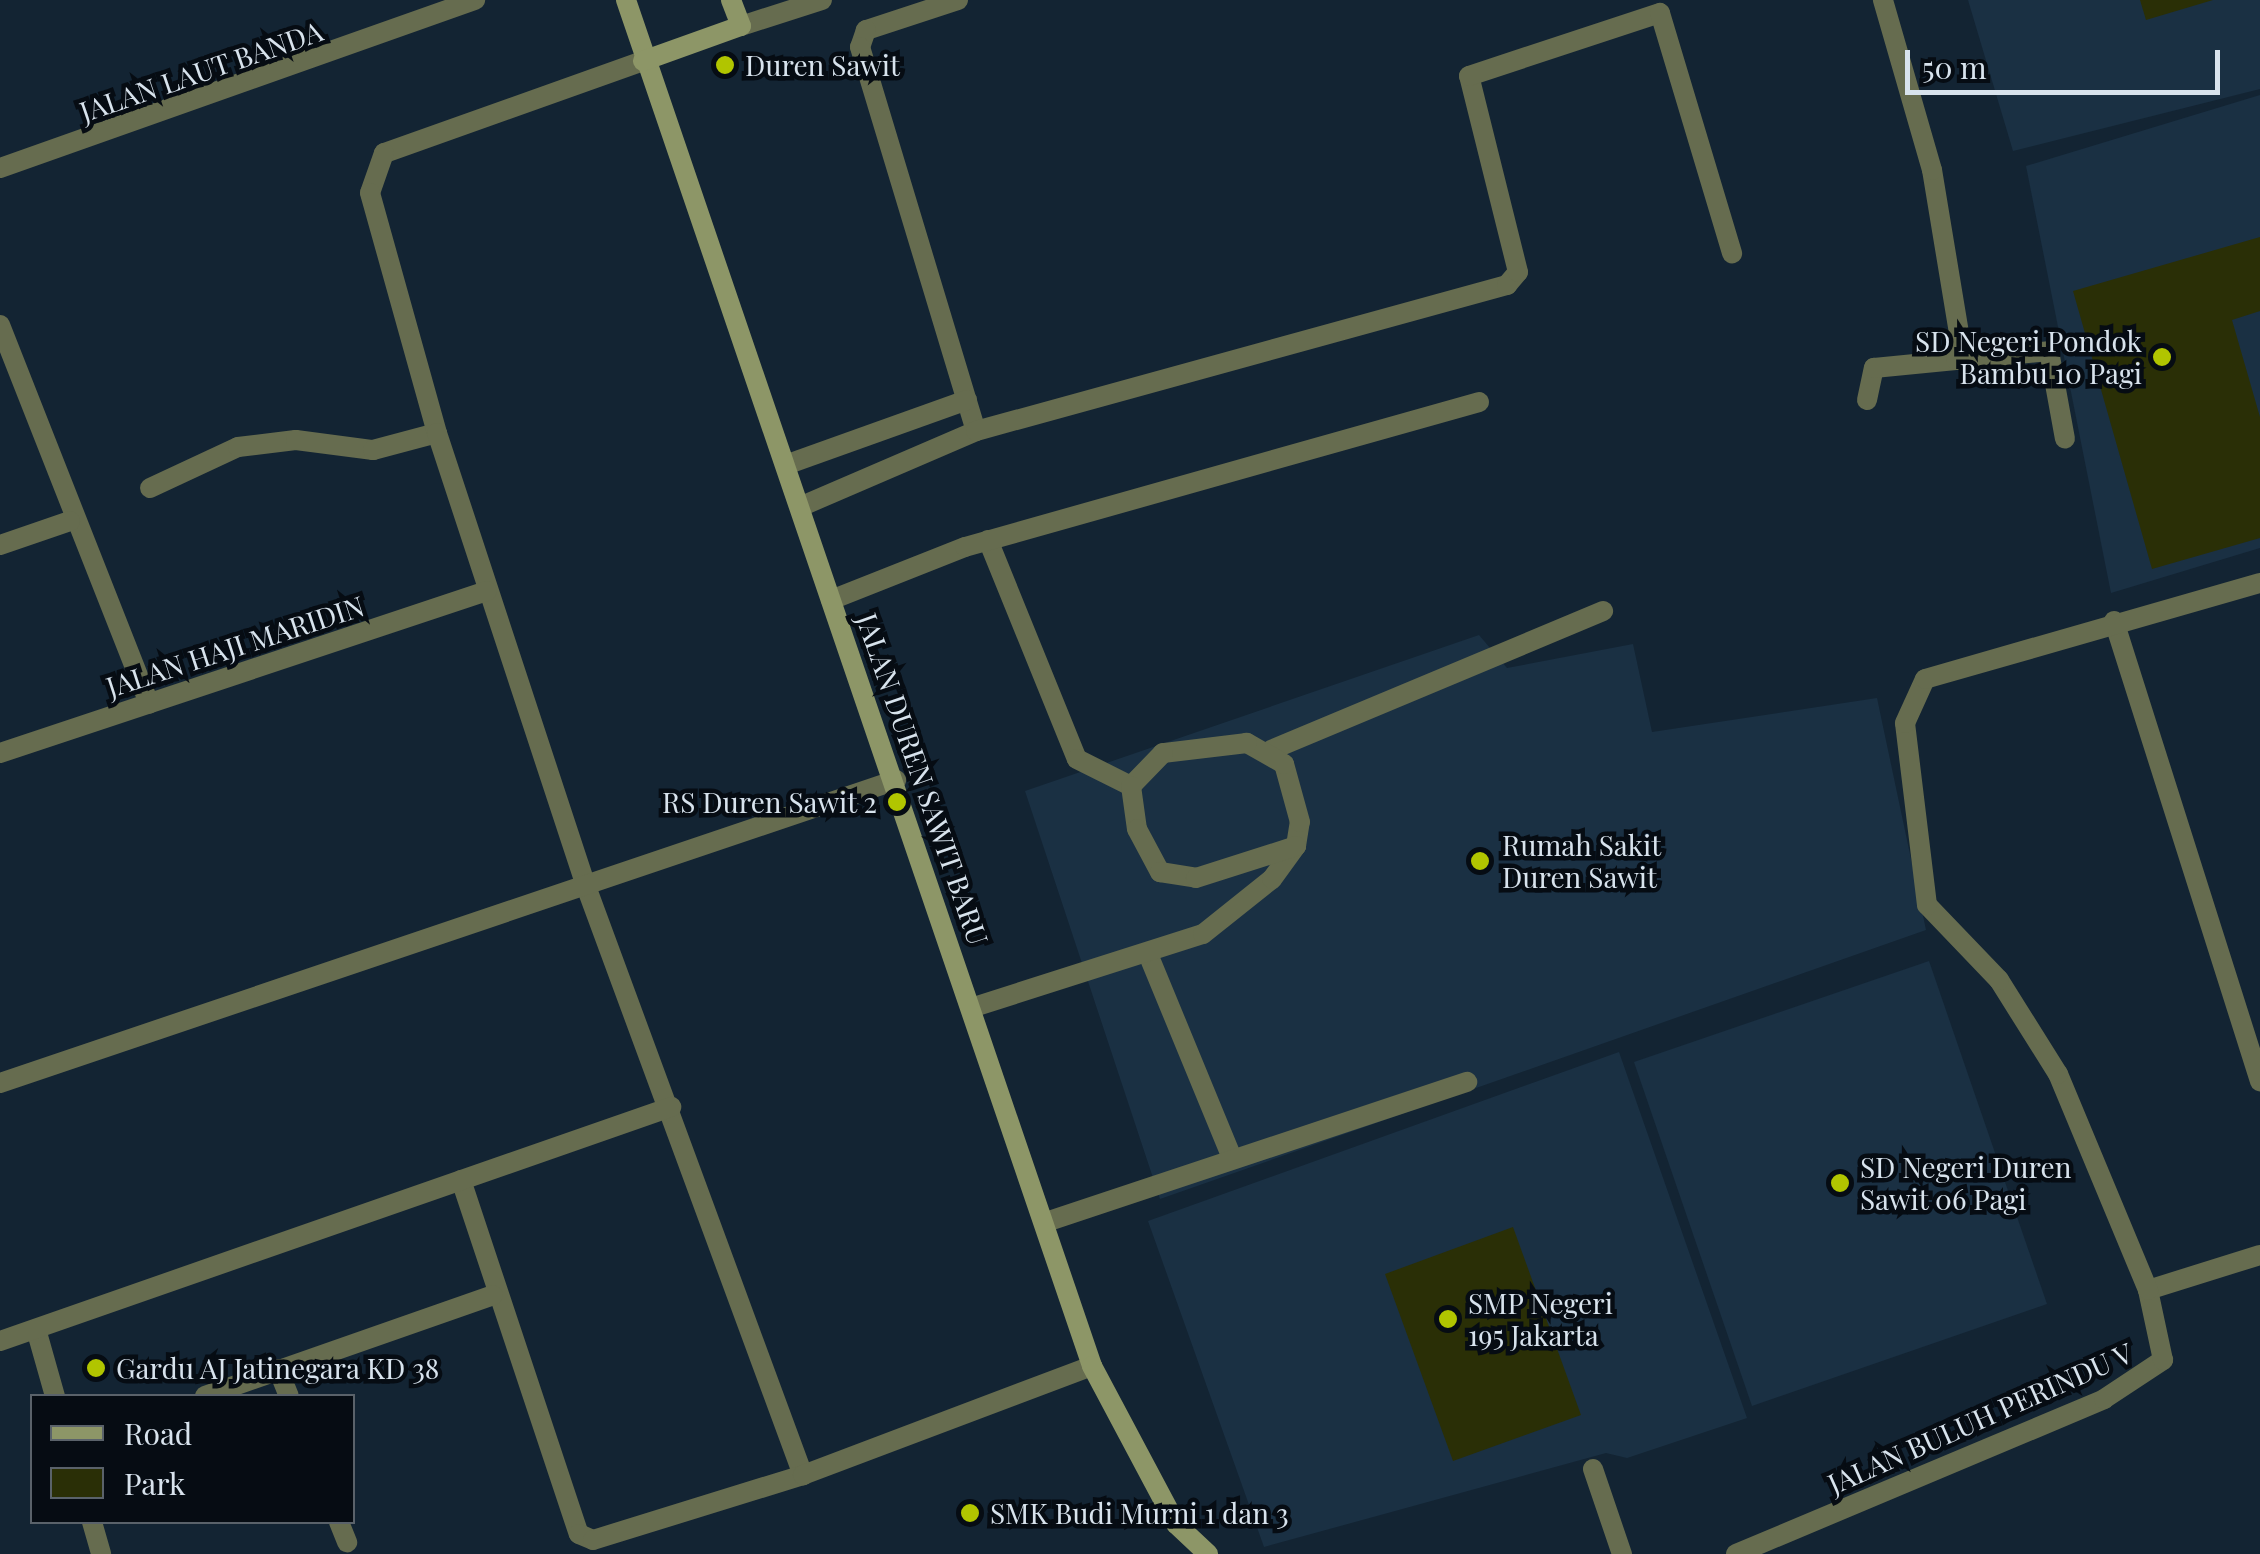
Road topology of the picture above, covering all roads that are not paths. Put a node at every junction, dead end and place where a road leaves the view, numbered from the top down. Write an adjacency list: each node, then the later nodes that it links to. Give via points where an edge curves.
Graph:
1 (476, 0): 10 (street, JALAN LAUT BANDA)
2 (626, 0): 9 (street, JALAN DUREN SAWIT BARU)
3 (732, 0): 8 (street)
4 (822, 0): 8 (street)
5 (958, 0): 14 (street, via 866,30 860,47)
6 (1883, 0): 13 (street, via 1932,170 1954,281)
7 (1658, 6): 11 (street); 17 (street, via 1469,76 1518,272 1507,286)
8 (741, 26): 9 (street)
9 (643, 61): 18 (street, via 384,153 372,173); 20 (street, JALAN DUREN SAWIT BARU)
10 (0, 168)
11 (1732, 253)
12 (0, 325): 23 (street)
13 (1956, 360): 15 (street, via 1884,361 1866,376); 19 (street, via 2050,351)
14 (967, 400): 17 (street); 20 (street)
15 (1868, 400)
16 (1479, 402): 24 (street)
17 (976, 430): 22 (street)
18 (437, 433): 21 (street, via 373,450 296,440 238,447); 27 (street)
19 (2065, 439)
20 (791, 462): 22 (street, JALAN DUREN SAWIT BARU)
21 (150, 488)
22 (802, 506): 28 (street, JALAN DUREN SAWIT BARU)
23 (70, 521): 25 (street); 31 (street)
24 (988, 540): 28 (street); 35 (street, via 1077,759)
25 (0, 545)
26 (2260, 583): 30 (street, JALAN BULUH PERINDU V)
27 (486, 591): 31 (street, JALAN HAJI MARIDIN); 37 (street)
28 (831, 600): 34 (street, JALAN DUREN SAWIT BARU)
29 (1603, 611): 32 (street)
30 (2114, 620): 41 (street); 48 (street, JALAN BULUH PERINDU V, via 1925,679 1909,702 1903,752 1927,906 1999,980 2058,1074)
31 (148, 704): 33 (street, JALAN HAJI MARIDIN)
32 (1271, 750): 35 (street, via 1208,742 1163,753); 36 (street, via 1297,796)
33 (0, 753)
34 (896, 780): 37 (street); 39 (street, JALAN DUREN SAWIT BARU)
35 (1131, 786): 36 (street, via 1153,862 1177,878)
36 (1296, 846): 38 (street, via 1236,914)
37 (587, 889): 42 (street); 43 (street)
38 (1148, 954): 39 (street); 44 (street)
39 (974, 1008): 46 (street, JALAN DUREN SAWIT BARU)
40 (1467, 1082): 44 (street)
41 (2260, 1082)
42 (0, 1083)
43 (672, 1107): 45 (street); 58 (street)
44 (1232, 1158): 46 (street)
45 (461, 1180): 49 (street); 50 (street)
46 (1046, 1222): 52 (street, JALAN DUREN SAWIT BARU)
47 (2260, 1255): 48 (street)
48 (2148, 1290): 65 (street, JALAN BULUH PERINDU V, via 2164,1352 2146,1376)
49 (493, 1296): 53 (street); 58 (street, via 579,1534 607,1540)
50 (36, 1330): 51 (street); 54 (street)
51 (0, 1341)
52 (1092, 1366): 58 (street); 63 (street, JALAN DUREN SAWIT BARU, via 1176,1524)
53 (278, 1370): 55 (street); 56 (street)
54 (55, 1394)
55 (211, 1394)
56 (288, 1394)
57 (1593, 1469): 64 (street)
58 (803, 1475)
59 (93, 1524): 62 (street)
60 (339, 1524): 61 (street)
61 (347, 1542)
62 (101, 1554)
63 (1208, 1554)
64 (1622, 1554)
65 (1736, 1554)

